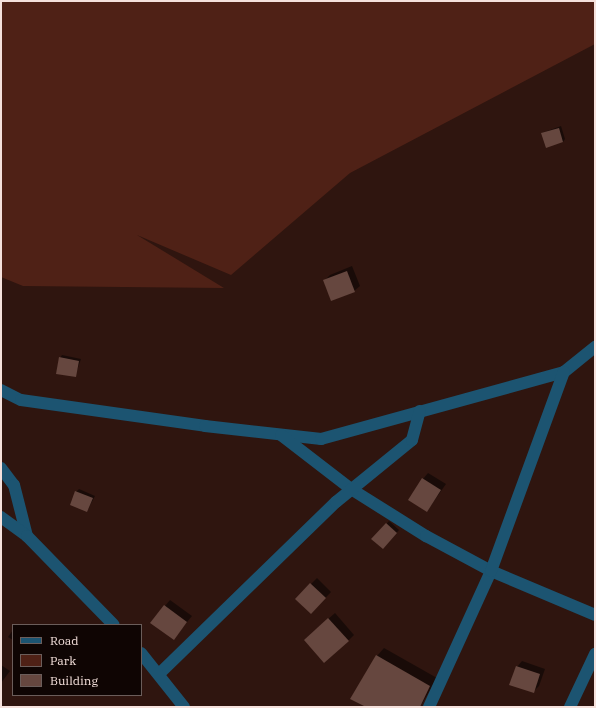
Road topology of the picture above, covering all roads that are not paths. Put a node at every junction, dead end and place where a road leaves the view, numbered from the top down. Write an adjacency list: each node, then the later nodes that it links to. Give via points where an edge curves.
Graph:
1 (595, 347): 2 (street)
2 (564, 372): 4 (street); 10 (street)
3 (1, 390): 5 (street, via 21,400)
4 (420, 411): 5 (street, via 321,439); 7 (street, via 412,440)
5 (280, 434): 7 (street)
6 (1, 468): 9 (street, via 14,485)
7 (351, 489): 10 (street, via 426,536); 15 (street)
8 (1, 516): 9 (street)
9 (27, 536): 12 (street)
10 (491, 571): 11 (street); 17 (street)
11 (595, 615)
12 (113, 624)
13 (142, 654): 15 (street)
14 (595, 654): 18 (street)
15 (159, 674): 16 (street)
16 (184, 707)
17 (428, 707)
18 (570, 707)

